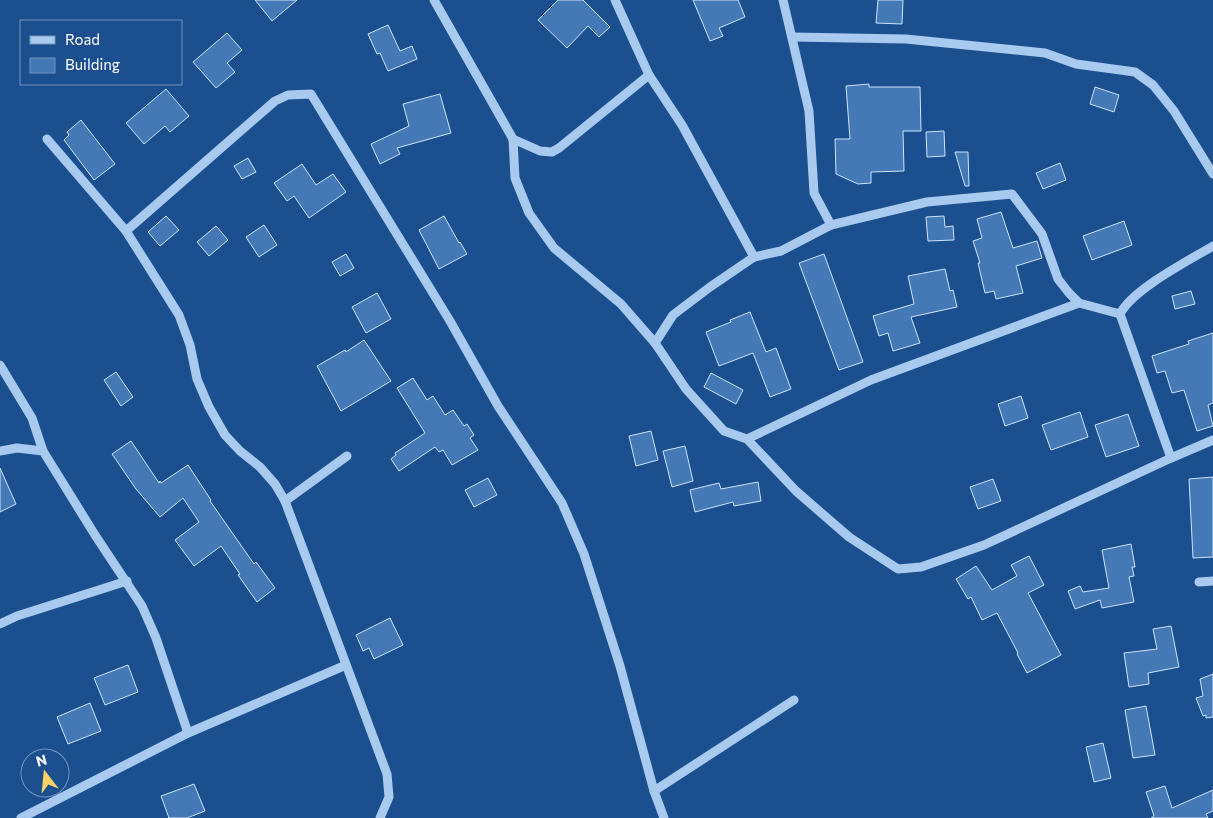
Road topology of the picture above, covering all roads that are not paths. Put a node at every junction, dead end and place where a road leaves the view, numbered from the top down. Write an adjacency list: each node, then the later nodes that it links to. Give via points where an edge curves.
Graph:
1 (434, 0): 7 (street)
2 (615, 0): 5 (street)
3 (783, 0): 4 (street)
4 (793, 37): 8 (street, via 906,39 1045,53 1076,64 1135,72 1153,85 1174,111); 9 (street, via 809,111 814,193)
5 (649, 75): 7 (street, via 552,152); 12 (street, via 682,125)
6 (47, 139): 10 (street)
7 (513, 139): 15 (street, via 515,178 529,213 554,248 621,304)
8 (1213, 174)
9 (830, 225): 12 (street, via 781,251); 13 (street, via 927,202 1012,194 1042,234 1058,279)
10 (126, 231): 23 (street, via 179,315 197,379 209,407 225,434 260,467); 31 (street, via 275,101 288,95 311,94 450,321 498,406 562,503 584,554 620,666)
11 (1213, 246): 14 (street, via 1155,281)
12 (754, 257): 15 (street, via 673,315)
13 (1079, 303): 14 (street); 17 (street, via 870,380)
14 (1120, 314): 22 (street)
15 (655, 343): 17 (street, via 686,389 724,432)
16 (0, 365): 20 (street, via 32,418)
17 (747, 439): 22 (street, via 796,491 849,538 898,569 921,567 984,545)
18 (1213, 440): 22 (street)
19 (0, 451): 20 (street, via 17,448)
20 (43, 451): 24 (street)
21 (347, 456): 23 (street)
22 (1171, 458)
23 (285, 501): 28 (street)
24 (127, 581): 27 (street); 30 (street, via 156,638)
25 (1213, 581): 26 (street)
26 (1199, 582)
27 (0, 624)
28 (346, 665): 30 (street); 33 (street, via 386,774 389,797)
29 (794, 700): 31 (street)
30 (188, 733): 32 (street)
31 (654, 791): 34 (street)
32 (23, 818)
33 (380, 818)
34 (664, 818)

